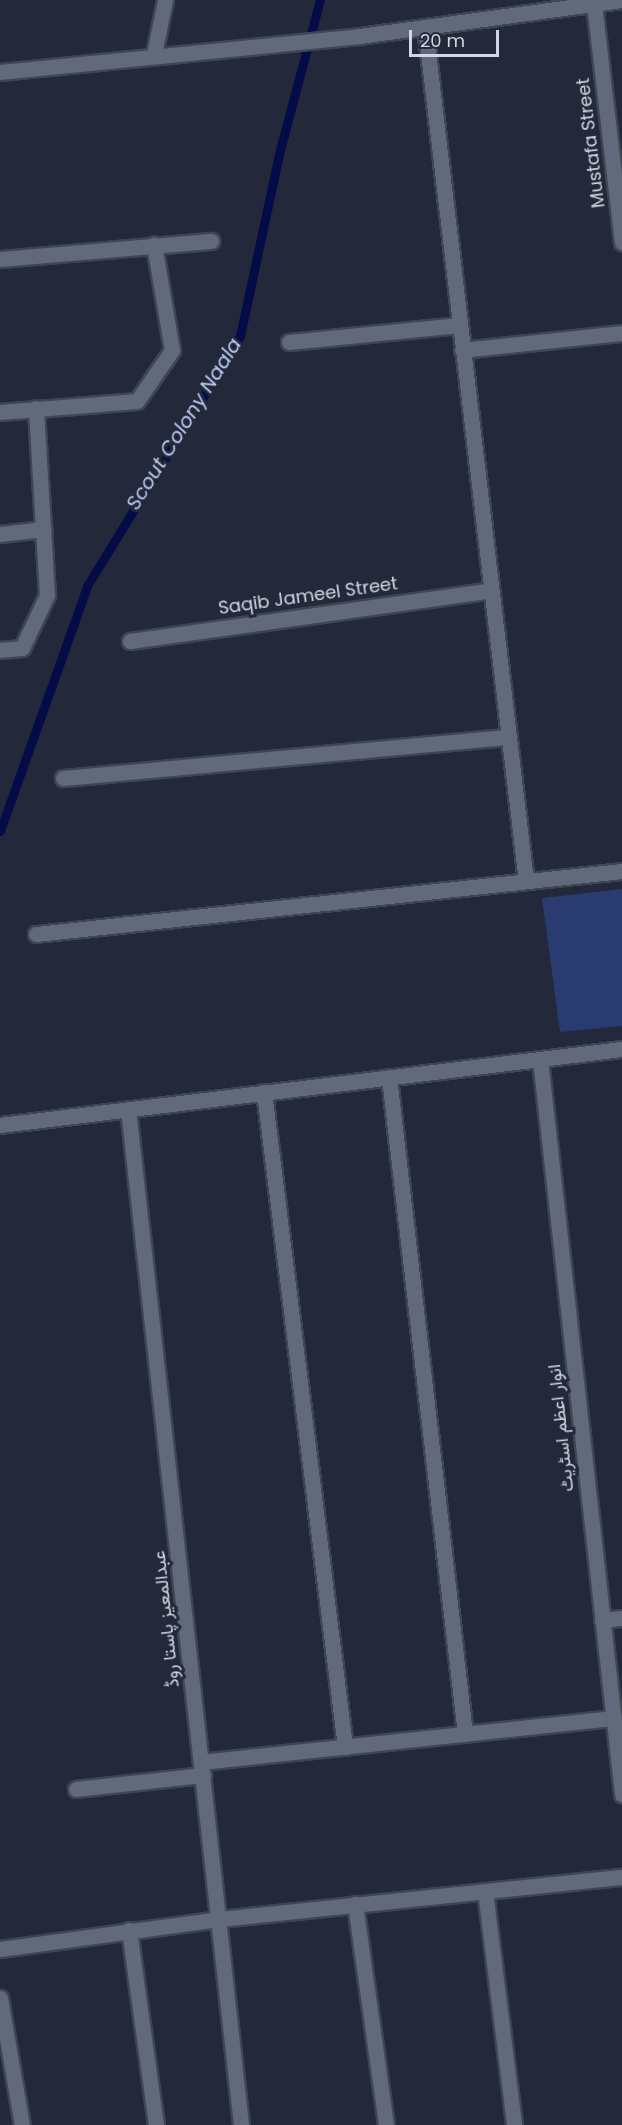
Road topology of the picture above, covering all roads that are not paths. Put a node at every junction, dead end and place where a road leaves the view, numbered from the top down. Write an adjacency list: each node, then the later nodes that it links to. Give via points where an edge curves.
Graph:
1 (165, 0): 5 (street)
2 (622, 0): 3 (street)
3 (594, 4): 4 (street); 8 (street, Mustafa Street)
4 (425, 27): 5 (street); 11 (street)
5 (154, 54): 6 (street)
6 (0, 72)
7 (211, 241): 9 (street)
8 (622, 242)
9 (154, 246): 10 (street); 15 (street, via 172,350 137,401)
10 (0, 259)
11 (459, 325): 13 (street); 14 (street)
12 (622, 333): 14 (street)
13 (289, 342)
14 (462, 350): 19 (street)
15 (36, 408): 16 (street); 17 (street)
16 (0, 412)
17 (44, 529): 18 (street); 21 (street, via 47,595 22,648)
18 (0, 534)
19 (491, 590): 20 (street, Saqib Jameel Street); 22 (street)
20 (130, 641)
21 (0, 651)
22 (509, 737): 23 (street); 25 (street)
23 (63, 778)
24 (622, 871): 25 (street)
25 (526, 881): 26 (street)
26 (36, 934)
27 (622, 1049): 28 (street)
28 (540, 1059): 29 (street); 34 (street, انوار اعظم اسٹریٹ)
29 (388, 1077): 30 (street); 36 (street)
30 (264, 1092): 31 (street); 37 (street)
31 (128, 1109): 32 (street); 38 (street, عبدالمعیز پاستا روڈ)
32 (0, 1125)
33 (622, 1618): 34 (street)
34 (602, 1620): 35 (street, انوار اعظم اسٹریٹ)
35 (614, 1718): 36 (street); 40 (street, انوار اعظم اسٹریٹ)
36 (465, 1734): 37 (street)
37 (345, 1747): 38 (street)
38 (202, 1769): 39 (street); 44 (street, عبدالمعیز پاستا روڈ)
39 (76, 1789)
40 (622, 1794)
41 (622, 1877): 42 (street)
42 (485, 1891): 43 (street); 52 (street)
43 (355, 1904): 44 (street); 51 (street)
44 (220, 1918): 45 (street); 50 (street, عبدالمعیز پاستا روڈ)
45 (129, 1930): 46 (street); 49 (street)
46 (0, 1949)
47 (0, 1998): 48 (street)
48 (22, 2125)
49 (156, 2125)
50 (242, 2125)
51 (386, 2125)
52 (514, 2125)

